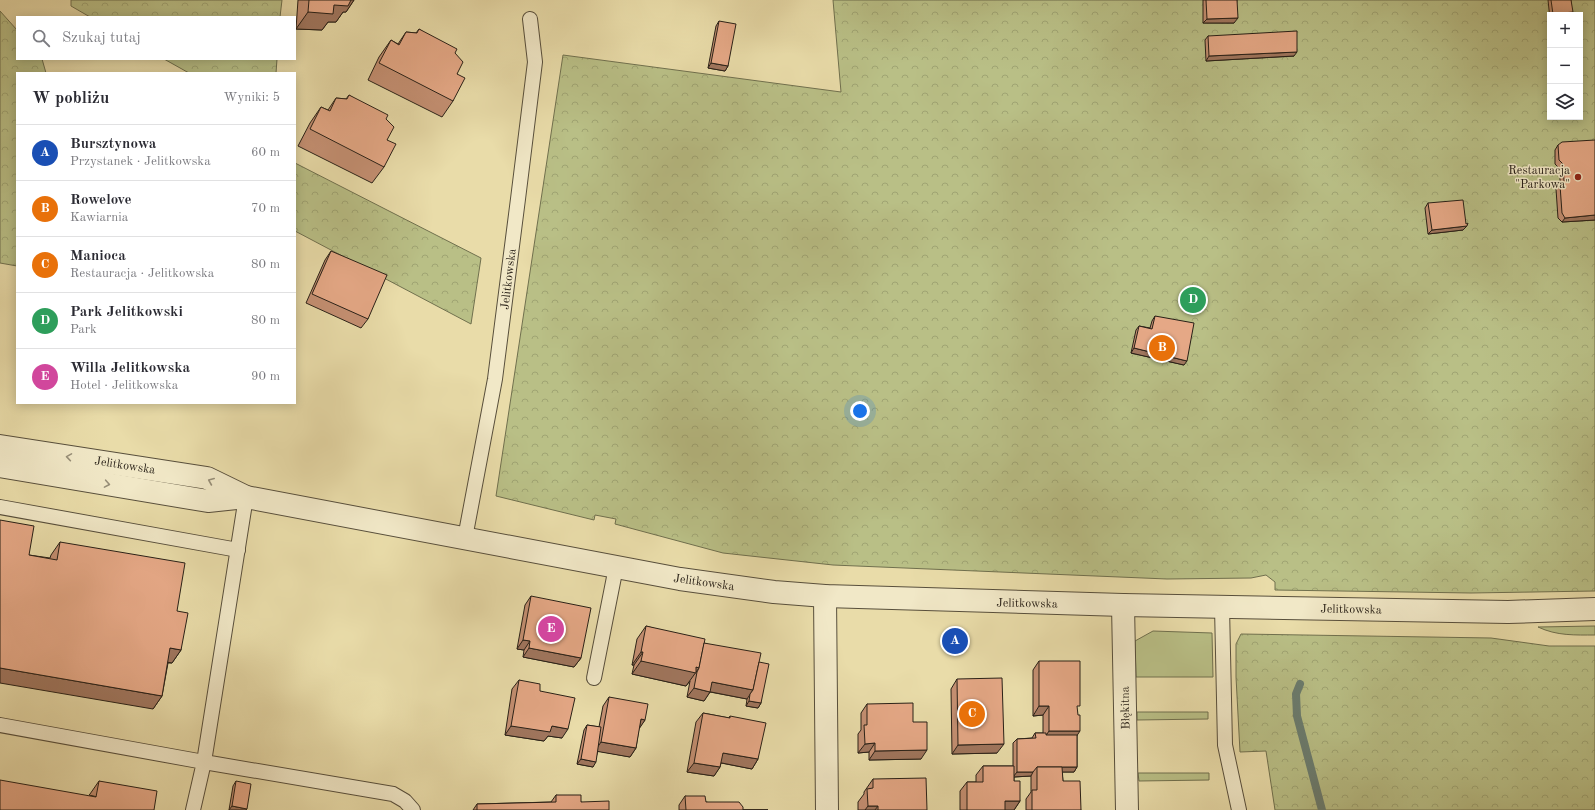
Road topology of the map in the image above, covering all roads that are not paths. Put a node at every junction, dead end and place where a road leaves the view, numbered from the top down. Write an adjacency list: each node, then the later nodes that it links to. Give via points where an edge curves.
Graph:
1 (530, 19): 6 (lane, Jelitkowska, via 535,62 518,199 495,379)
2 (0, 446): 4 (street, Jelitkowska, one-way to 2, via 207,478)
3 (0, 466): 4 (street, Jelitkowska, one-way to 4, via 208,501)
4 (246, 497): 6 (street, Jelitkowska); 7 (lane)
5 (0, 507): 7 (lane)
6 (465, 538): 8 (street, Jelitkowska)
7 (238, 550): 15 (lane)
8 (616, 567): 9 (street, Jelitkowska, via 774,592); 13 (lane)
9 (825, 596): 10 (street, Jelitkowska); 18 (street)
10 (1123, 605): 11 (street, Jelitkowska); 19 (street, Błękitna)
11 (1222, 607): 12 (street, Jelitkowska, via 1508,612); 20 (lane, via 1225,745)
12 (1595, 609)
13 (594, 678)
14 (0, 726): 15 (lane)
15 (204, 762): 16 (lane); 17 (lane, via 393,794 405,801)
16 (193, 810)
17 (413, 810)
18 (827, 810)
19 (1127, 810)
20 (1239, 810)

